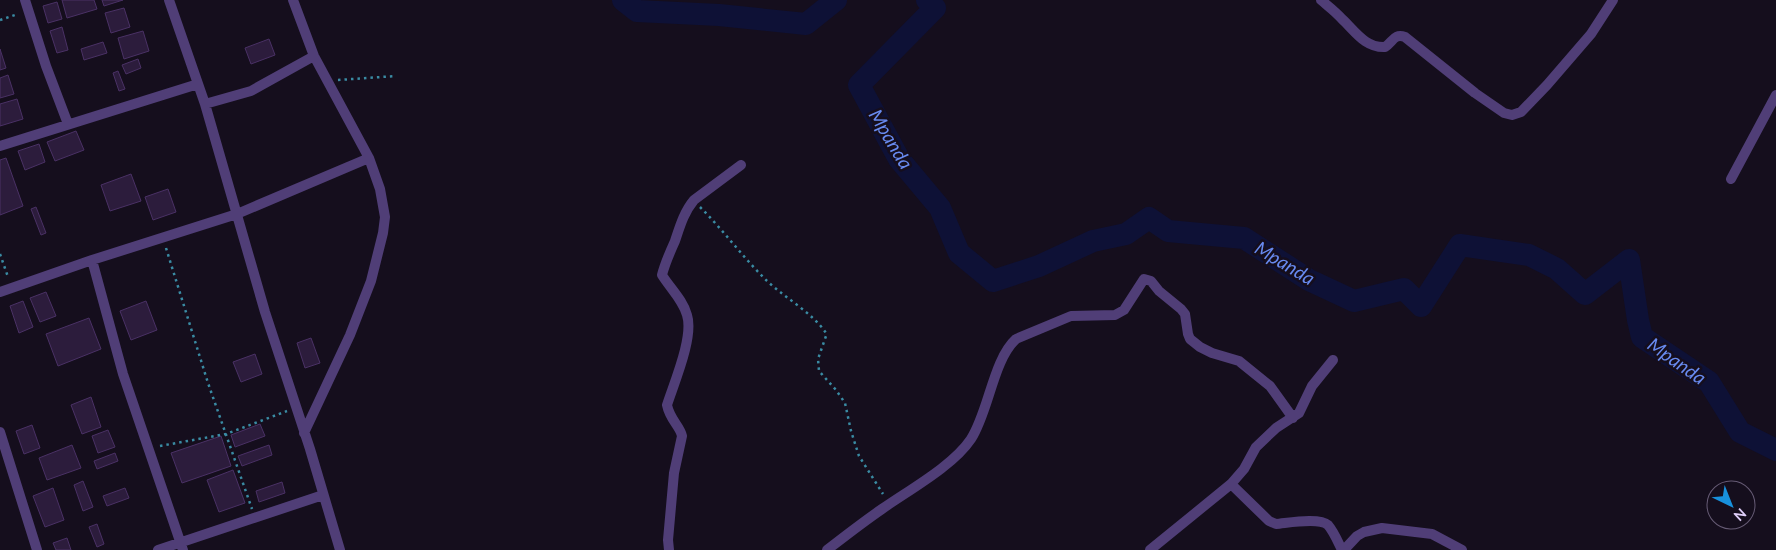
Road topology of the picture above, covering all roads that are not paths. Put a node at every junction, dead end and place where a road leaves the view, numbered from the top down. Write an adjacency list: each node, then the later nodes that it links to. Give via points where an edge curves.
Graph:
1 (25, 0): 10 (street)
2 (169, 0): 7 (street)
3 (293, 0): 6 (street)
4 (1321, 0): 5 (street, via 1371,45 1385,47 1396,36 1405,37 1475,93 1512,115 1521,112 1547,85 1590,34)
5 (1613, 0)
6 (314, 56): 9 (street, via 251,91); 12 (street)
7 (198, 84): 9 (street); 10 (street)
8 (1776, 96): 14 (street)
9 (205, 104): 15 (street)
10 (68, 124): 11 (street)
11 (0, 146)
12 (369, 158): 15 (street); 21 (street, via 380,188 385,217 383,233 371,281 350,335)
13 (741, 165): 28 (street, via 694,200 682,219 662,275 683,305 690,329 667,406 682,436 674,473)
14 (1730, 179)
15 (237, 214): 16 (street); 21 (street)
16 (92, 260): 17 (street); 24 (street, via 123,374)
17 (0, 292)
18 (1333, 360): 19 (street, via 1312,386 1299,413)
19 (1293, 418): 22 (street, via 1276,428 1256,447 1244,469); 29 (street, via 1270,386 1239,361 1212,353 1190,339 1185,314 1147,278 1141,282 1124,310 1115,315 1071,316 1016,339 999,367 982,419 970,440 948,464)
20 (0, 432): 25 (street)
21 (304, 433): 23 (street)
22 (1230, 484): 30 (street); 31 (street, via 1276,524 1319,521 1326,524)
23 (323, 495): 24 (street); 27 (street)
24 (182, 546): 26 (street)
25 (37, 550)
26 (158, 550)
27 (340, 550)
28 (669, 550)
29 (827, 550)
30 (1150, 550)
31 (1343, 550): 32 (street, via 1364,532 1382,528 1432,534)
32 (1462, 550)

